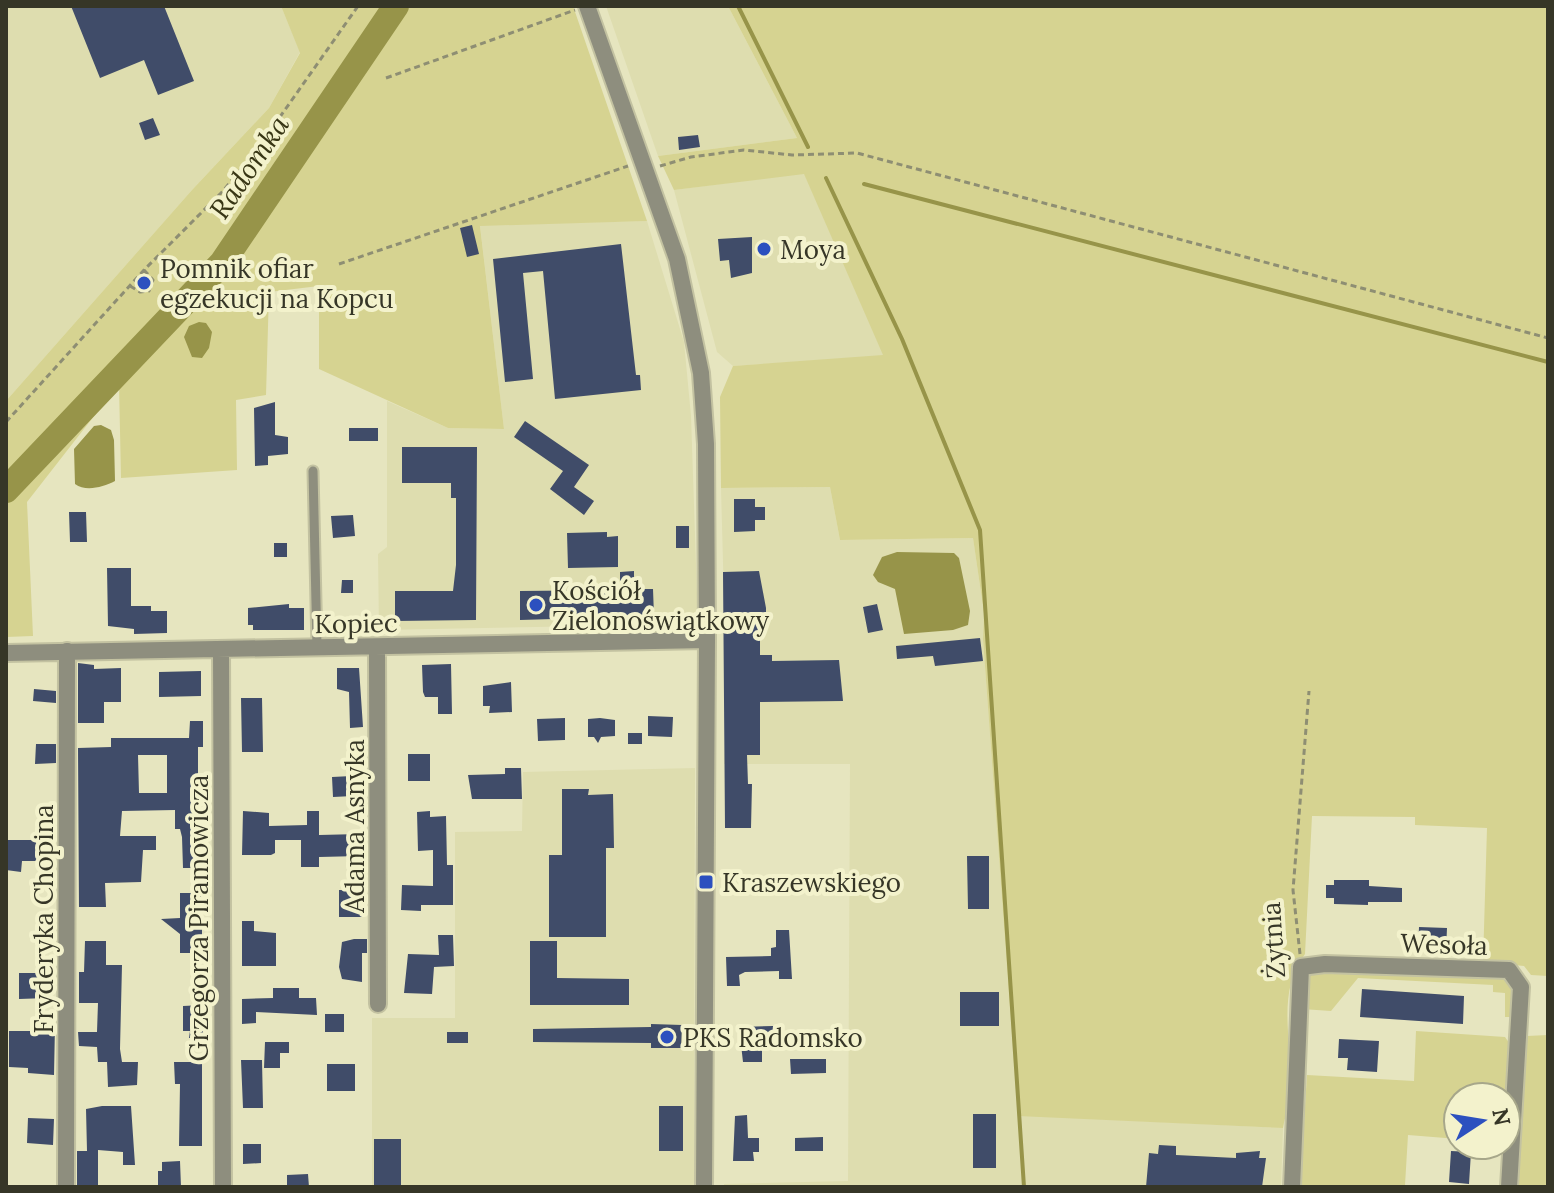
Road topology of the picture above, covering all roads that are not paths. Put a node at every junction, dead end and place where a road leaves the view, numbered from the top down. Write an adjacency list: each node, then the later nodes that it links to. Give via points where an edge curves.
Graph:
1 (586, 6): 3 (street, via 677,259 701,373)
2 (313, 471): 4 (lane)
3 (707, 640): 5 (street, Kopiec); 13 (street)
4 (317, 647): 5 (street, Kopiec); 6 (street, Kopiec)
5 (377, 647): 10 (street, Adama Asnyka)
6 (221, 649): 7 (street, Kopiec); 12 (street, Grzegorza Piramowicza)
7 (67, 651): 8 (street, Kopiec); 11 (street, Fryderyka Chopina)
8 (6, 653)
9 (1301, 967): 14 (street, Żytnia); 15 (street, Wesoła, via 1509,970 1516,976 1521,987)
10 (378, 1004)
11 (66, 1187)
12 (223, 1187)
13 (704, 1187)
14 (1292, 1187)
15 (1509, 1187)

